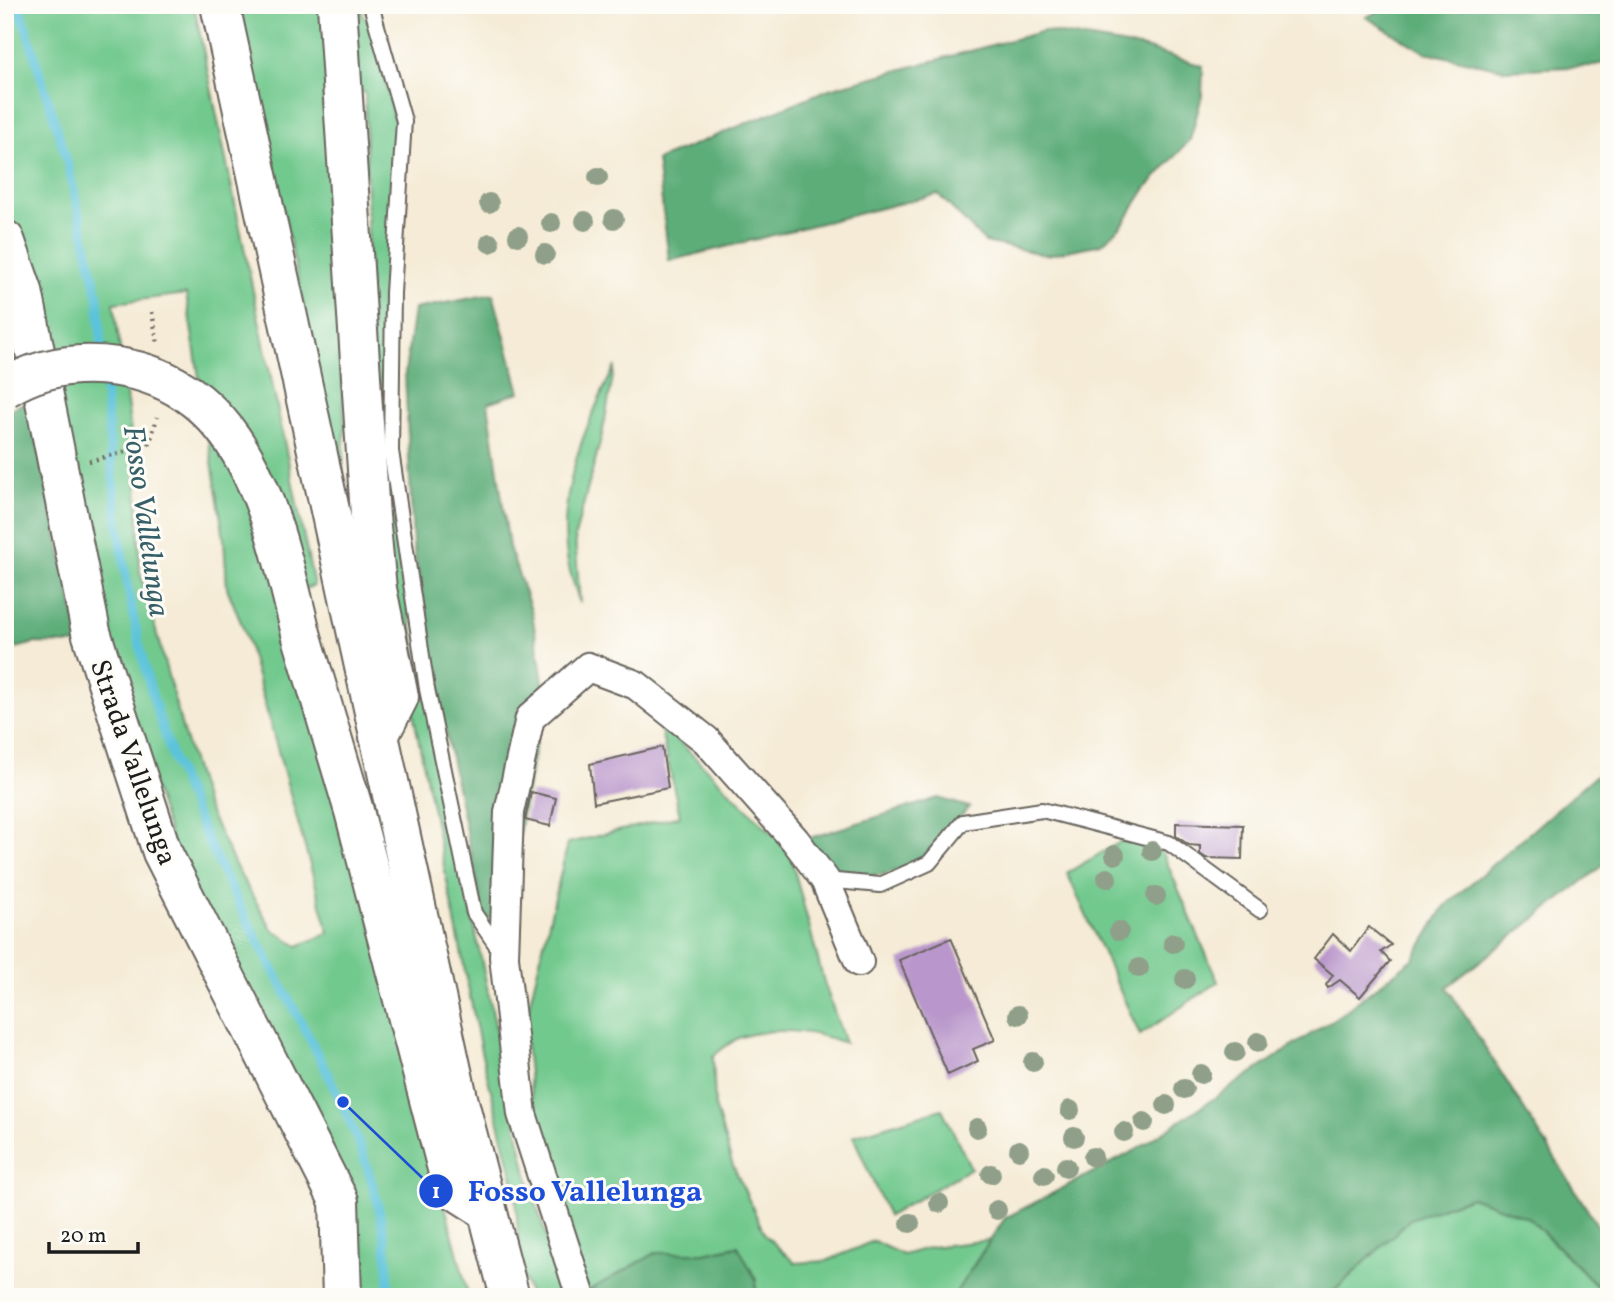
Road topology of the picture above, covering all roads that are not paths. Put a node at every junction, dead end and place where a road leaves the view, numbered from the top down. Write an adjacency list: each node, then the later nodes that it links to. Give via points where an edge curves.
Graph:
1 (220, 5): 6 (main road)
2 (337, 5): 6 (main road, via 377,589 399,697)
3 (371, 5): 9 (lane, via 404,121 393,293 391,452 428,689 474,913)
4 (5, 240): 12 (main road, Strada Vallelunga, via 23,291 91,632 162,852 339,1200)
5 (5, 388): 11 (main road, bridge, via 50,369 92,364 153,375 193,398 236,443 272,519 452,1188)
6 (379, 736): 11 (main road)
7 (825, 880): 8 (lane, via 880,885 929,863 962,822 1042,810 1170,843); 9 (street, via 706,740 636,685 588,667 530,718 509,812); 10 (street)
8 (1260, 910)
9 (504, 957): 14 (street, via 522,1114)
10 (859, 962)
11 (485, 1209): 13 (main road)
12 (342, 1297)
13 (510, 1297)
14 (581, 1297)

